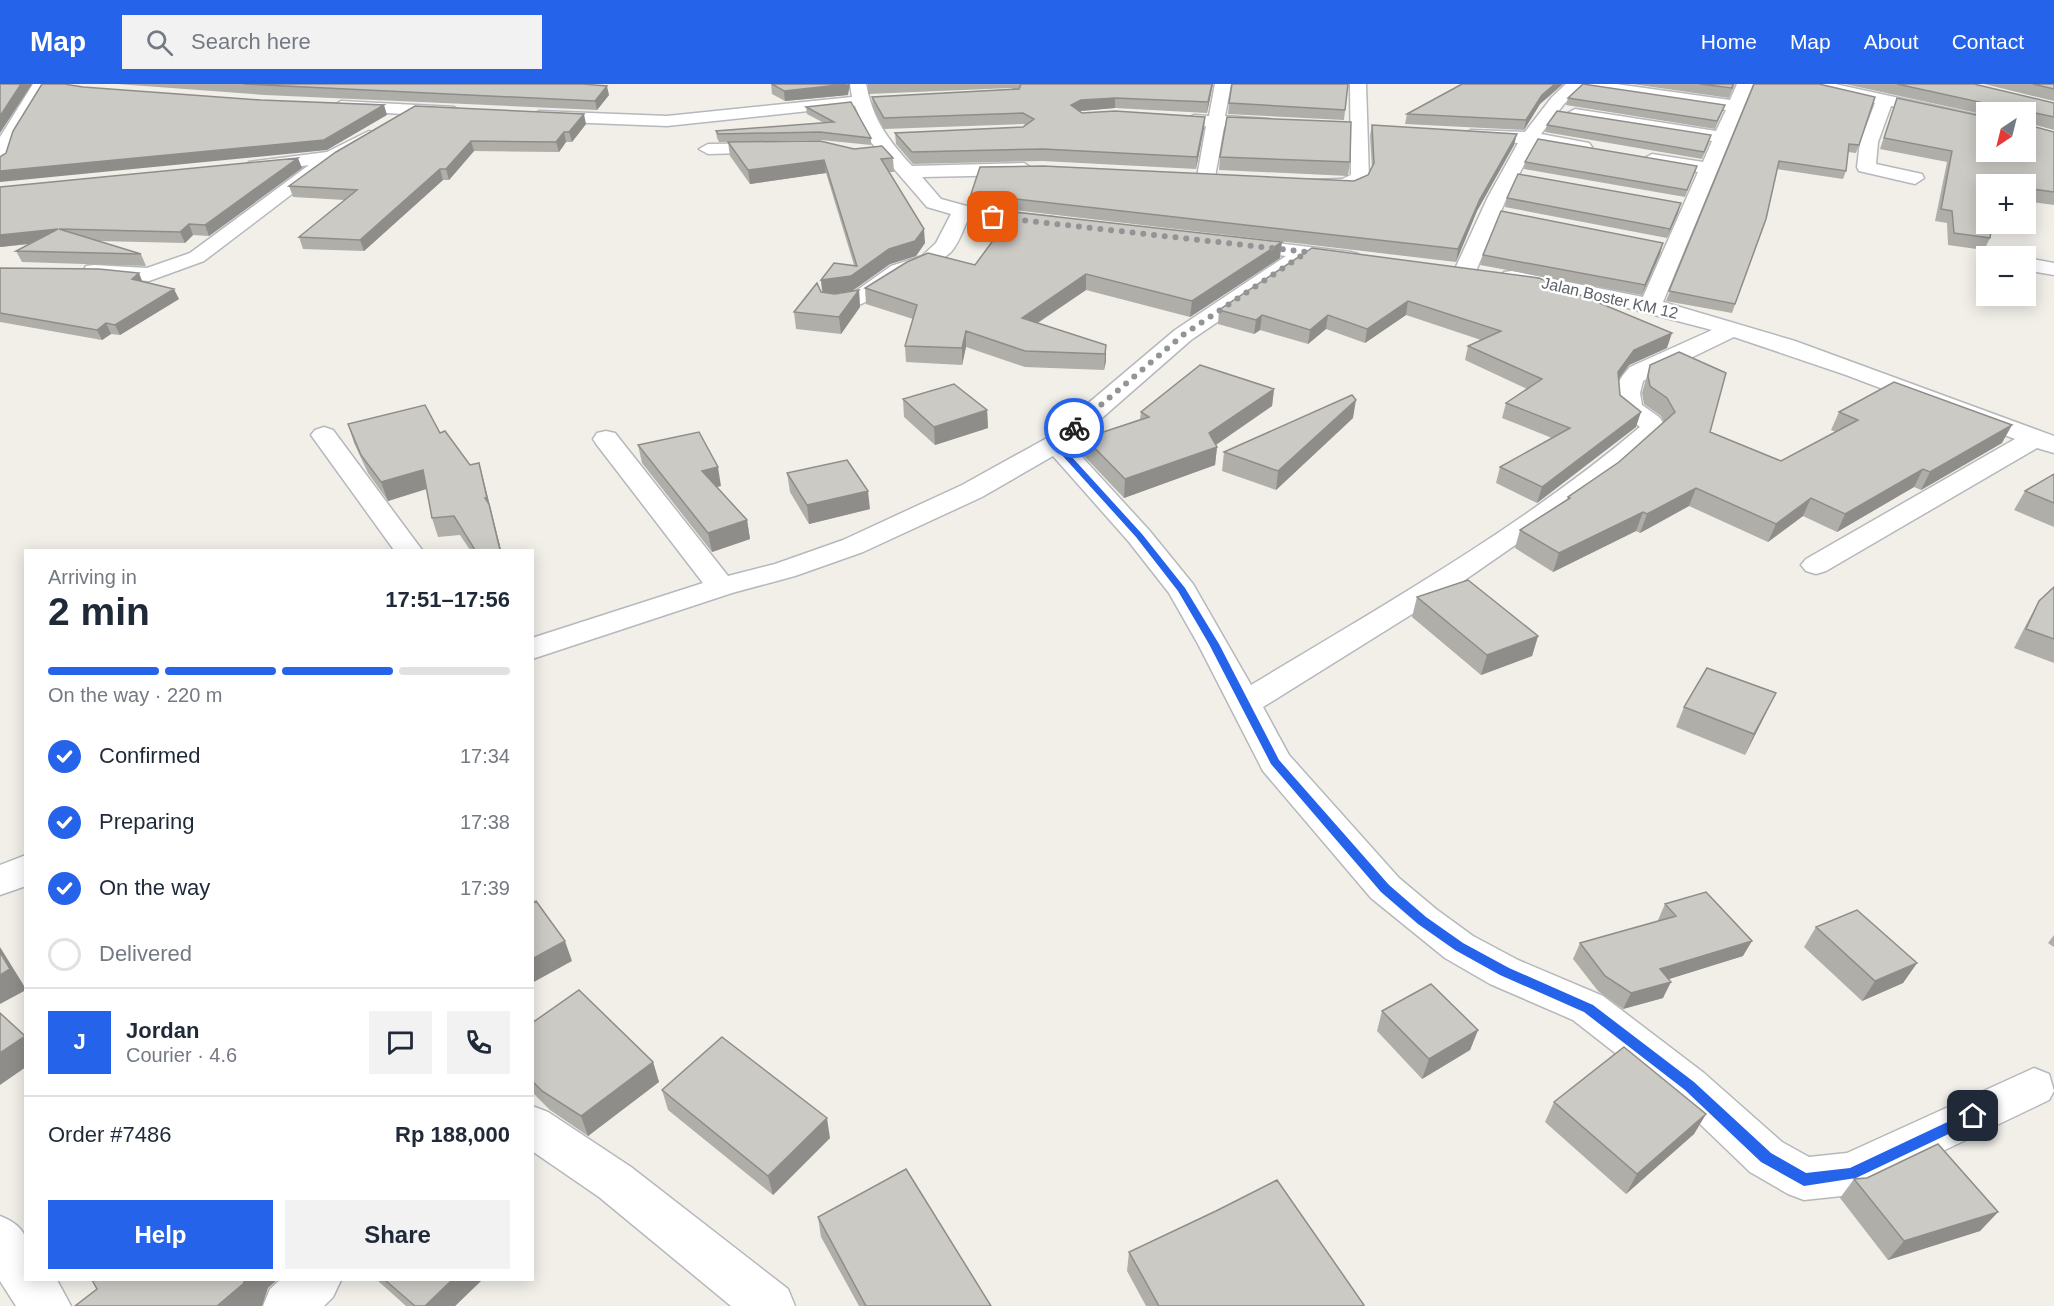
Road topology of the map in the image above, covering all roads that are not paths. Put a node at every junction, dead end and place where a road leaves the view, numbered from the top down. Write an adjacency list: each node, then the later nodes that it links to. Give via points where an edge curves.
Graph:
1 (41, 84): 33 (street, via 6,140)
2 (1223, 84): 21 (street)
3 (1358, 84): 24 (street)
4 (1576, 84): 16 (street)
5 (1582, 84): 13 (street)
6 (1745, 84): 13 (street)
7 (1813, 84): 10 (street)
8 (399, 93): 14 (street)
9 (859, 93): 11 (street); 18 (street, via 667,121); 37 (street, via 881,144)
10 (1885, 99): 20 (street); 41 (street, via 1869,142 1866,166)
11 (883, 100)
12 (324, 105): 14 (street)
13 (1735, 106): 26 (street)
14 (383, 108): 15 (street)
15 (414, 109): 17 (street); 32 (street)
16 (1547, 110): 26 (street); 27 (street)
17 (468, 112)
18 (522, 116)
19 (1174, 118): 21 (street)
20 (1976, 120)
21 (1216, 121): 22 (street); 40 (street)
22 (1288, 125)
23 (1336, 128): 24 (street)
24 (1365, 129): 44 (street, via 1358,181 1345,185)
25 (1451, 134): 27 (street)
26 (1722, 137): 35 (street)
27 (1531, 138): 30 (street); 39 (street)
28 (787, 148): 29 (street)
29 (708, 149)
30 (1602, 150)
31 (1637, 156): 35 (street)
32 (332, 157): 34 (street); 59 (street, via 197,257 172,268 142,275)
33 (0, 163)
34 (237, 168)
35 (1708, 168): 46 (street)
36 (1043, 169): 37 (street)
37 (909, 172): 47 (street, via 934,203)
38 (1183, 176): 40 (street)
39 (1510, 176): 43 (street); 48 (street)
40 (1206, 177): 42 (street)
41 (1915, 178)
42 (1230, 179)
43 (1533, 179)
44 (1302, 183)
45 (1669, 203): 46 (street)
46 (1692, 207): 53 (street)
47 (962, 212): 50 (street); 61 (street, via 945,246 929,260 899,271 859,299)
48 (1489, 212): 49 (street); 60 (street)
49 (1512, 217)
50 (1074, 226)
51 (1214, 241): 54 (street)
52 (1651, 243): 53 (street)
53 (1674, 248): 62 (street)
54 (1307, 252): 55 (street); 67 (street, via 1183,335)
55 (1375, 260)
56 (2036, 266): 58 (street)
57 (1443, 268): 60 (street, Jalan Boster KM 12)
58 (2054, 269)
59 (70, 270)
60 (1482, 273): 62 (street, Jalan Boster KM 12)
61 (831, 302)
62 (1651, 305): 63 (street, Jalan Boster KM 12)
63 (1732, 329): 66 (street, Jalan Boster KM 12); 72 (street, via 1631,379 1626,389 1630,408 1654,428 1603,472 1438,585)
64 (324, 435): 68 (street)
65 (606, 439): 70 (street)
66 (2045, 441): 69 (street)
67 (1056, 444): 70 (street, via 972,491 853,546); 72 (street, via 1182,590)
68 (407, 549)
69 (1816, 565)
70 (721, 587): 71 (street)
71 (534, 648)
72 (1244, 705): 75 (street, via 1275,762 1311,807 1385,888 1422,920 1504,972 1588,1008 1689,1086 1766,1157 1804,1179 1851,1174)
73 (24, 870): 74 (street)
74 (0, 881)
75 (2034, 1086)
76 (534, 1127): 83 (street, via 615,1182)
77 (0, 1239): 78 (street)
78 (24, 1275)
79 (28, 1281): 81 (street)
80 (315, 1281): 82 (street)
81 (45, 1306)
82 (288, 1306)
83 (770, 1306)

